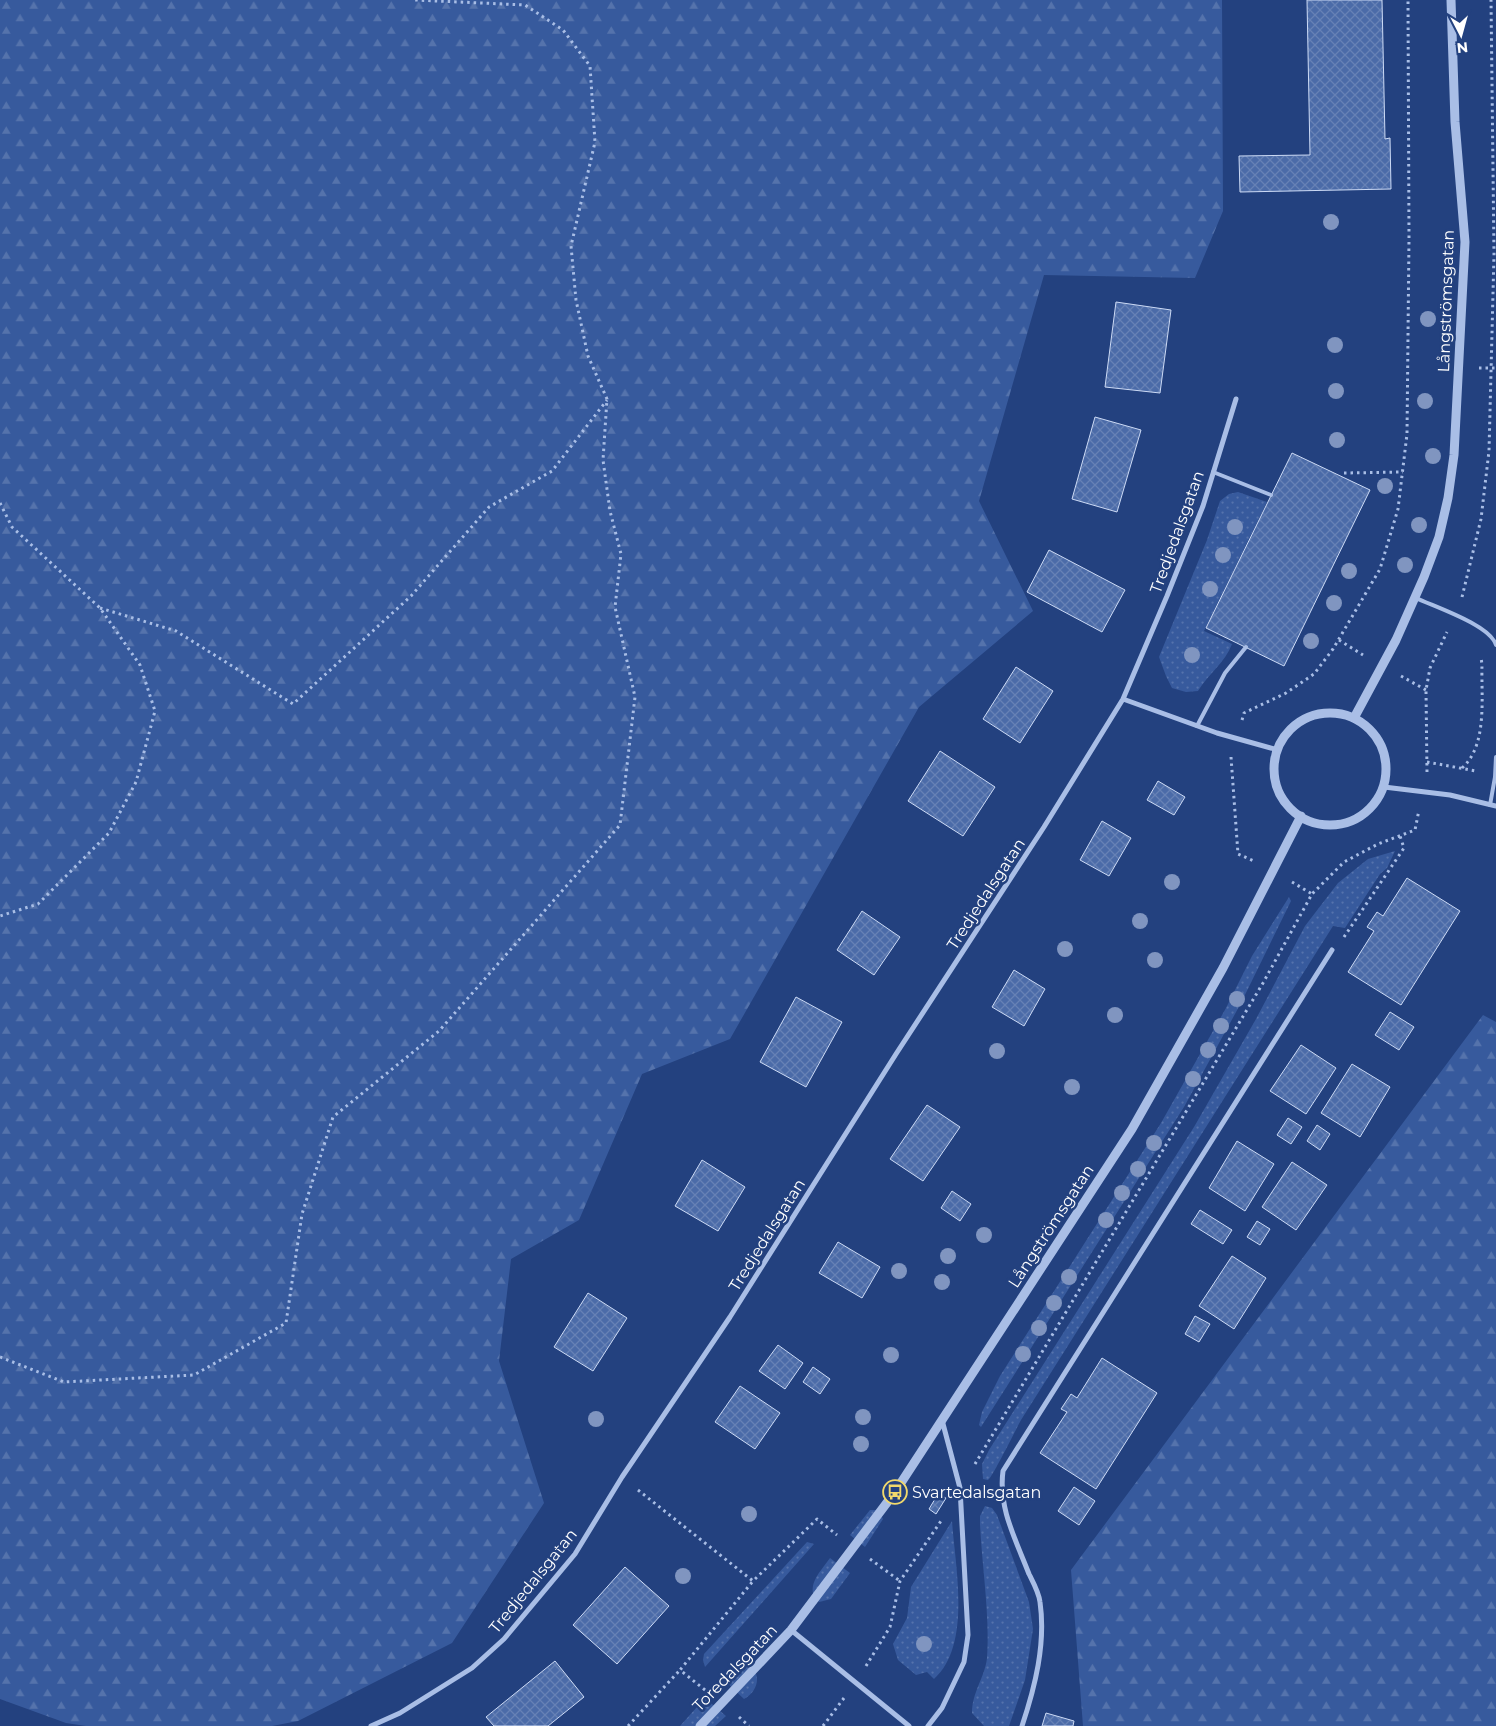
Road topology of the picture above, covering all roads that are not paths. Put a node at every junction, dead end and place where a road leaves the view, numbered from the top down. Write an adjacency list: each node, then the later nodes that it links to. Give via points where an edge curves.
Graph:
1 (1452, 0): 5 (street, Långströmsgatan, via 1455,122 1465,242 1455,445 1439,537)
2 (1236, 399): 3 (street, Tredjedalsgatan)
3 (1213, 472): 4 (lane); 8 (street, Tredjedalsgatan, via 1167,596)
4 (1271, 495)
5 (1416, 598): 6 (lane, via 1482,628 1494,638); 9 (street, Långströmsgatan)
6 (1496, 645)
7 (1246, 648): 10 (lane, via 1225,672)
8 (1122, 699): 10 (street); 21 (street, Tredjedalsgatan, via 1044,827 575,1554 504,1639 472,1668 400,1713)
9 (1354, 718): 11 (street, via 1339,714 1309,717 1285,736); 14 (street, via 1368,727 1381,747 1386,771)
10 (1197, 726): 11 (street)
11 (1278, 750): 17 (street, via 1275,764 1280,794)
12 (1496, 757): 13 (lane)
13 (1495, 776): 15 (lane)
14 (1384, 787): 15 (street); 17 (street, via 1364,813 1349,822 1333,825 1316,823)
15 (1490, 804): 16 (street)
16 (1496, 806)
17 (1301, 816): 19 (street, Långströmsgatan, via 1223,968 1132,1129)
18 (1332, 950): 25 (street, via 1004,1471 1005,1514 1040,1601 1040,1648 1034,1691)
19 (942, 1420): 20 (street, Långströmsgatan, via 895,1492); 24 (street, via 960,1488 968,1635 964,1662 942,1708)
20 (791, 1630): 22 (street, Toredalsgatan); 23 (street)
21 (371, 1726)
22 (700, 1726)
23 (909, 1726)
24 (928, 1726)
25 (1022, 1726)

